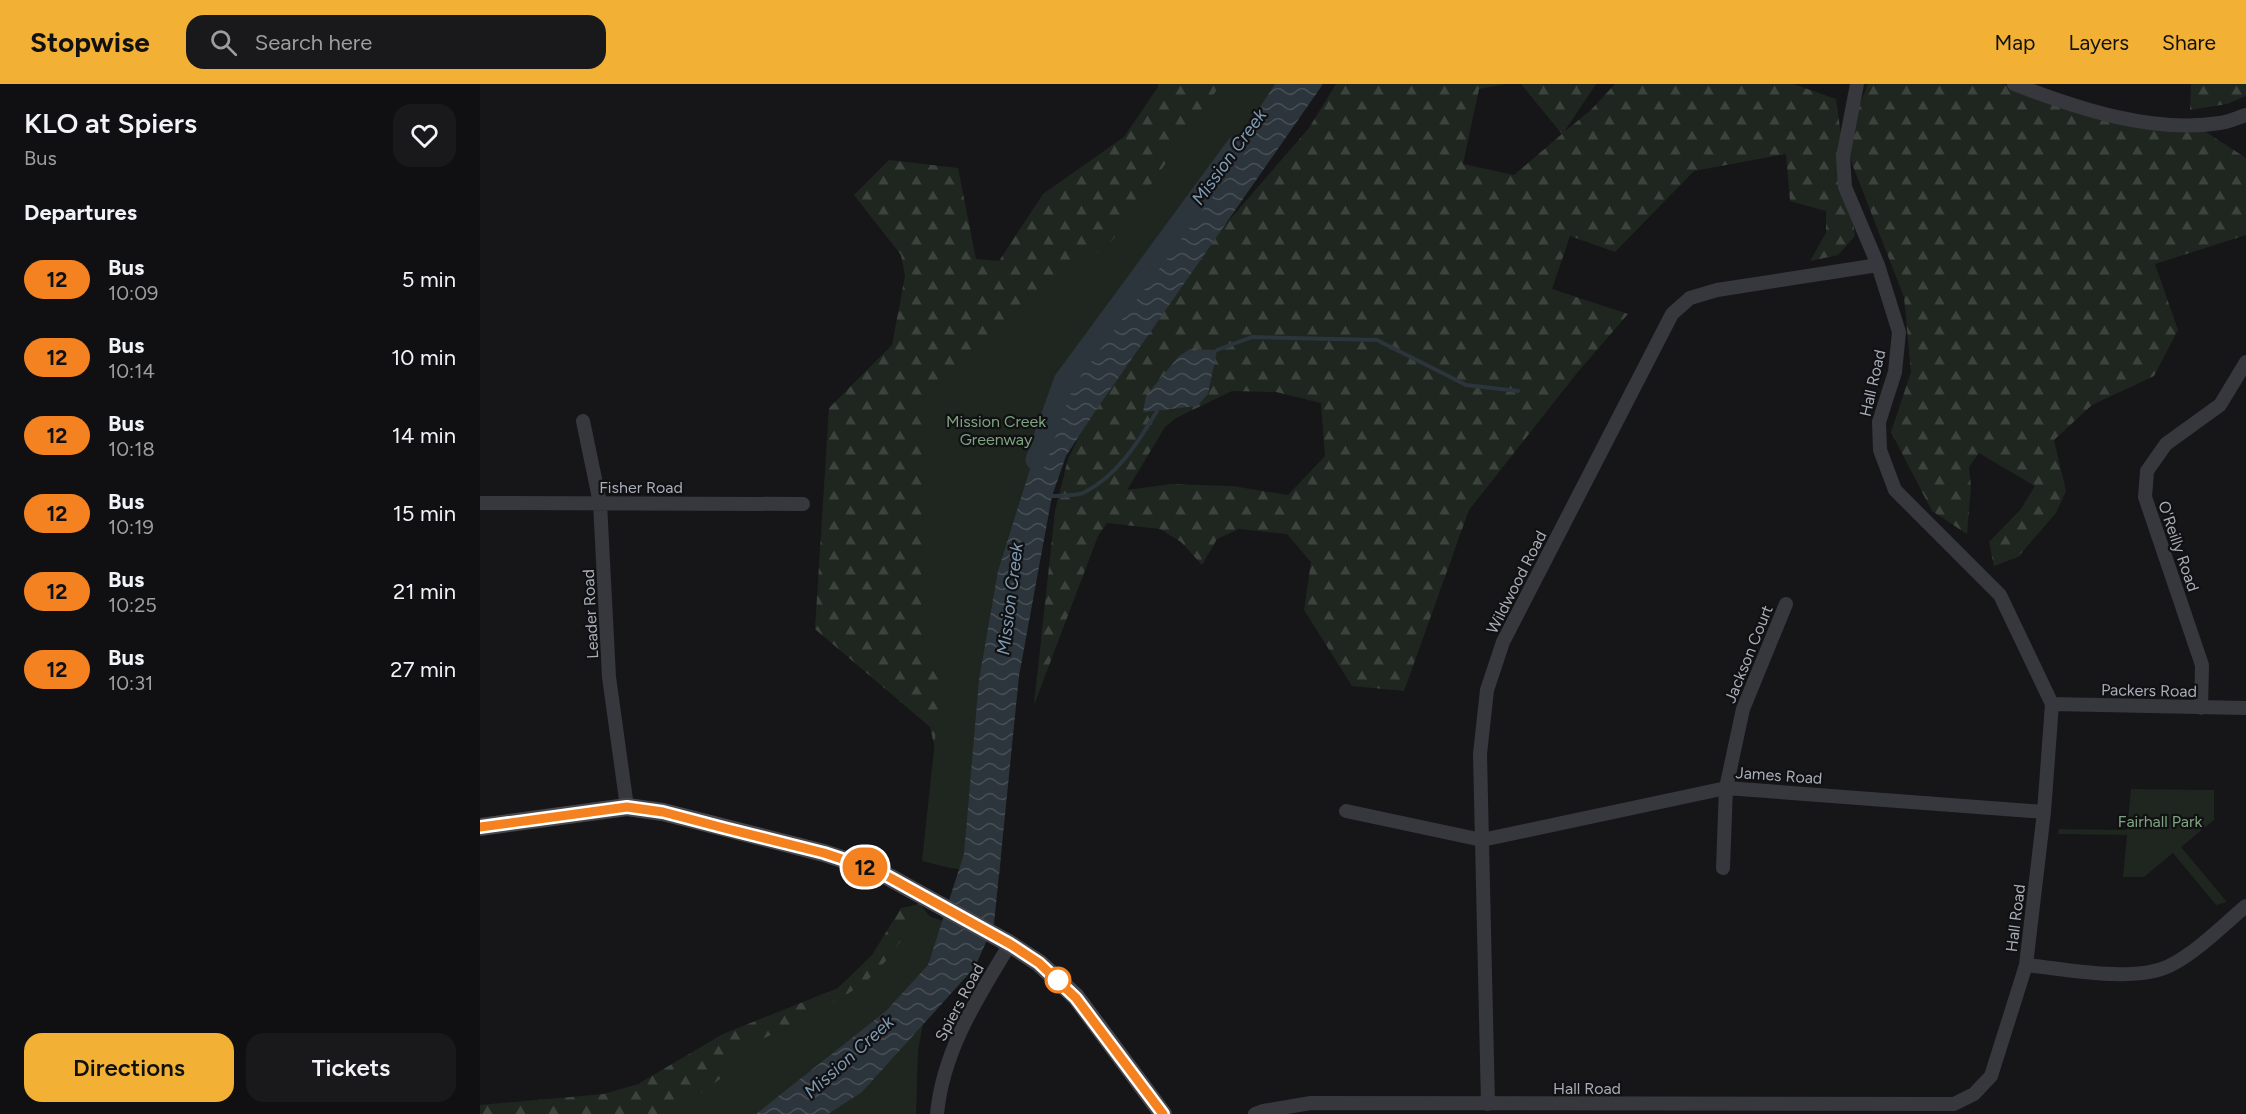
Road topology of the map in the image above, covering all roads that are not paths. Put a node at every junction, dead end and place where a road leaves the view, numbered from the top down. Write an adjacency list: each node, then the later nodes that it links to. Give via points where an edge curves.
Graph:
1 (1857, 84): 4 (street, Hall Road, via 1843,157 1845,187)
2 (2014, 84): 3 (street, via 2054,100 2121,118 2174,126 2220,123)
3 (2246, 116)
4 (1878, 265): 11 (street, Hall Road, via 1899,332 1895,372 1878,422 1880,450 1895,490 2000,595); 19 (street, Wildwood Road, via 1717,290 1690,298 1671,314 1503,642 1487,690 1480,754)
5 (2246, 362): 12 (street, O'Reilly Road, via 2220,405 2166,444 2147,471 2145,497 2202,665)
6 (583, 421): 8 (street, Leader Road)
7 (480, 503): 8 (street, Fisher Road)
8 (600, 503): 9 (street, Fisher Road); 15 (street, Leader Road, via 609,677)
9 (802, 504)
10 (1786, 604): 14 (street, Jackson Court, via 1743,709)
11 (2052, 704): 12 (street, Packers Road); 17 (street, Hall Road)
12 (2201, 708): 13 (street, Packers Road)
13 (2246, 708)
14 (1726, 788): 17 (street, James Road); 19 (street, James Road); 20 (street, Jackson Court)
15 (627, 807): 18 (main road); 22 (main road, via 663,812 824,853 878,871)
16 (1346, 811): 19 (street)
17 (2044, 812): 23 (street, Hall Road)
18 (480, 827)
19 (1482, 840): 24 (street, Wildwood Road)
20 (1723, 868)
21 (2246, 906): 23 (street, via 2167,967 2133,975)
22 (1010, 944): 26 (street, Spiers Road, via 954,1045 939,1090); 27 (main road, via 1039,963 1076,998)
23 (2026, 965): 24 (street, Hall Road, via 1991,1076 1974,1094 1954,1104)
24 (1488, 1104): 25 (street, Hall Road)
25 (1386, 1109): 28 (street, Hall Road, via 1311,1103)
26 (937, 1114)
27 (1163, 1114)
28 (1256, 1114)

